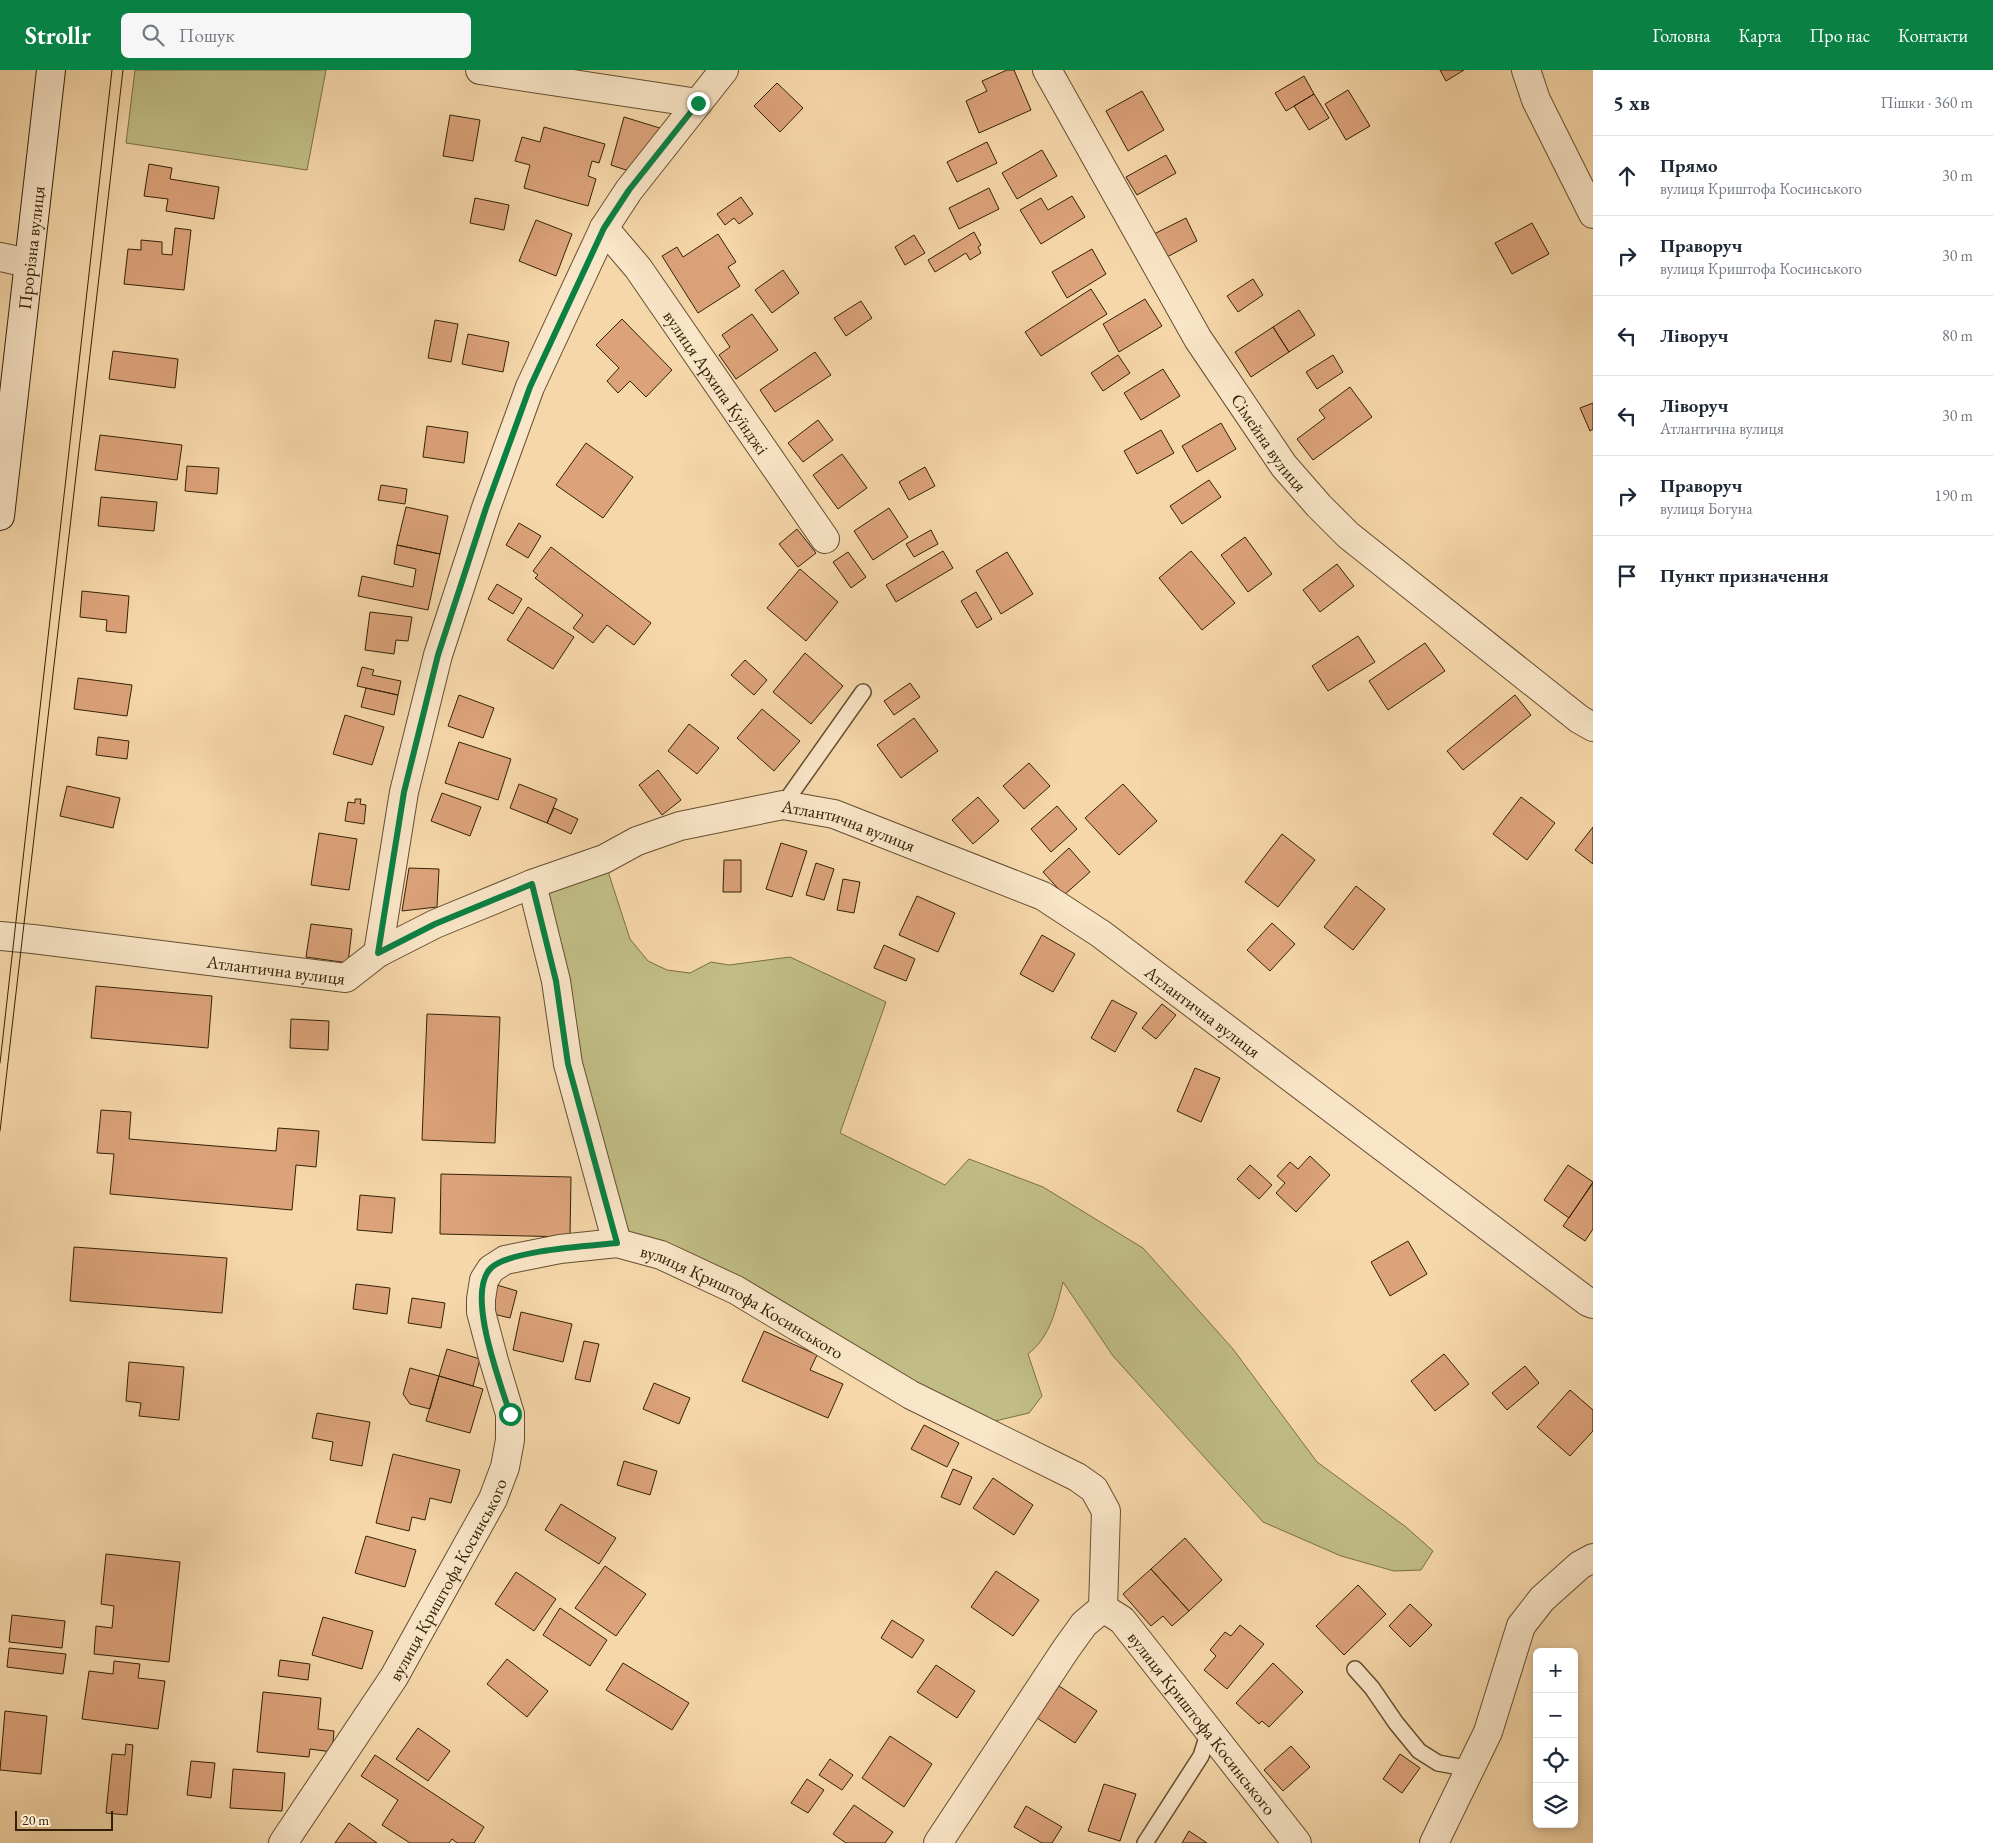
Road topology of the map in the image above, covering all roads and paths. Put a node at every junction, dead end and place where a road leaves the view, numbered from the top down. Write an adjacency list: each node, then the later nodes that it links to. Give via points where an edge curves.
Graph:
1 (51, 70): 10 (street, Прорізна вулиця)
2 (480, 70): 6 (street)
3 (724, 70): 6 (street)
4 (1047, 70): 14 (street, Сімейна вулиця, via 1198,339 1284,466 1348,534)
5 (1526, 70): 7 (street, via 1536,100)
6 (698, 103): 8 (street, via 629,190)
7 (1593, 214)
8 (604, 228): 12 (street, вулиця Архипа Куїнджі, via 638,268); 18 (street, via 530,387 438,655 404,792)
9 (0, 257): 10 (street)
10 (28, 263): 11 (street, Прорізна вулиця)
11 (0, 516)
12 (825, 539)
13 (863, 692): 15 (lane)
14 (1593, 728)
15 (783, 804): 16 (street, Атлантична вулиця, via 680,826 637,841 604,859); 20 (street, Атлантична вулиця, via 834,814 1043,896 1101,934)
16 (532, 884): 18 (street, Атлантична вулиця, via 435,924); 19 (street, via 556,981 568,1064)
17 (0, 936): 18 (street, Атлантична вулиця, via 346,978)
18 (378, 953)
19 (617, 1243): 22 (street, вулиця Криштофа Косинського, via 661,1255 736,1290 912,1396 1077,1477 1094,1489 1106,1512); 26 (street, вулиця Криштофа Косинського, via 560,1248 505,1260 491,1269 484,1280 481,1312 510,1414 510,1440 502,1475 493,1499 394,1677)
20 (1593, 1304)
21 (1593, 1558): 25 (street, via 1580,1565 1542,1599 1521,1626 1488,1732)
22 (1103, 1608): 24 (street, вулиця Криштофа Косинського, via 1122,1620); 27 (street, via 1084,1624)
23 (1355, 1669): 25 (lane, via 1419,1751 1438,1763)
24 (1209, 1730): 28 (lane, via 1201,1756); 29 (street, вулиця Криштофа Косинського)
25 (1471, 1769): 30 (street)
26 (283, 1843)
27 (938, 1843)
28 (1146, 1843)
29 (1298, 1843)
30 (1434, 1843)

